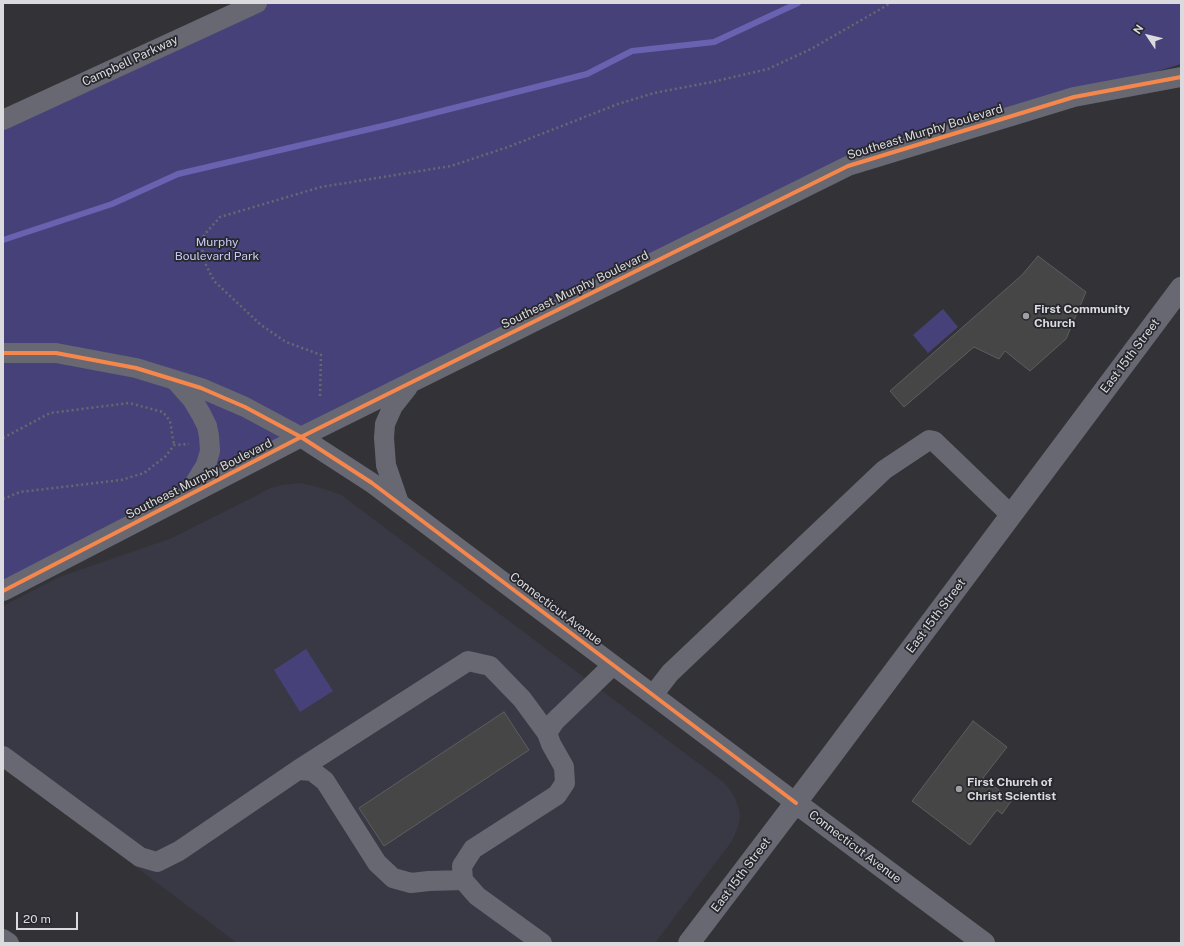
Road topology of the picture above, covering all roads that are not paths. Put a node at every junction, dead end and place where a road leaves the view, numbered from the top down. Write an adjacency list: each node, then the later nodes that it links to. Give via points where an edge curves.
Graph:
1 (256, 3): 3 (street, Campbell Parkway)
2 (1181, 77): 7 (street, Southeast Murphy Boulevard, via 1074,97 848,166)
3 (3, 120)
4 (1181, 288): 11 (main road, East 15th Street)
5 (3, 353): 6 (street, Connecticut Avenue, via 56,353 136,368)
6 (175, 380): 8 (street, Connecticut Avenue, via 245,407); 9 (street, via 202,414 209,436 210,451 206,465)
7 (413, 382): 8 (street, Southeast Murphy Boulevard); 10 (street, via 393,406 385,424 386,465)
8 (301, 437): 9 (street, Southeast Murphy Boulevard); 10 (street, Connecticut Avenue)
9 (187, 496): 12 (street, Southeast Murphy Boulevard)
10 (399, 503): 13 (street, Connecticut Avenue)
11 (1011, 515): 14 (street, via 934,441 929,440 884,470 670,673); 18 (main road, East 15th Street)
12 (3, 591)
13 (613, 664): 14 (street, Connecticut Avenue); 15 (street, via 555,721)
14 (653, 695): 18 (street, Connecticut Avenue)
15 (547, 733): 17 (street, via 522,699 490,666 468,661); 19 (street, via 564,767 565,783 557,795 473,849 462,866)
16 (3, 756): 17 (street, via 140,857 157,862 179,851)
17 (298, 770): 19 (street, via 312,771 325,781 377,863 392,878 411,883)
18 (796, 803): 23 (main road, East 15th Street); 24 (main road, Connecticut Avenue)
19 (462, 880): 22 (street, via 477,896)
20 (3, 939): 21 (street)
21 (9, 943)
22 (542, 943)
23 (690, 943)
24 (984, 943)

